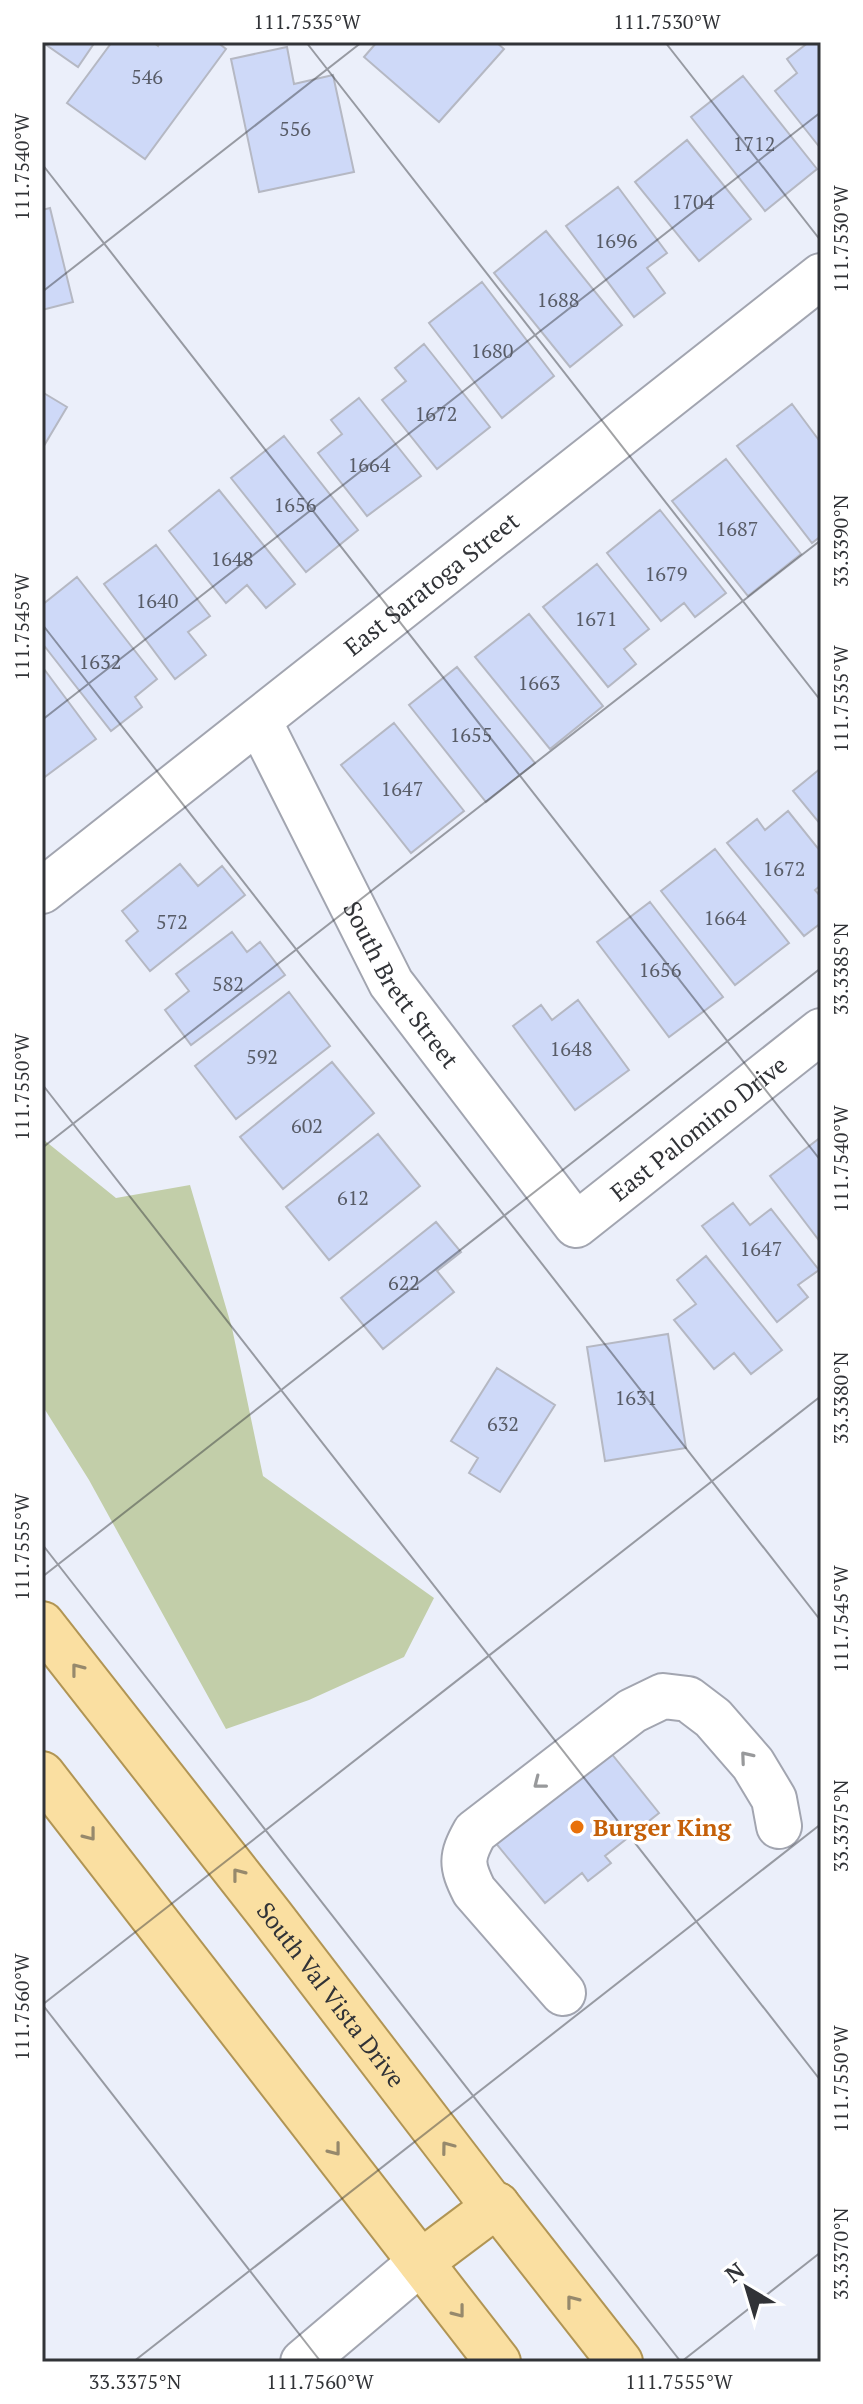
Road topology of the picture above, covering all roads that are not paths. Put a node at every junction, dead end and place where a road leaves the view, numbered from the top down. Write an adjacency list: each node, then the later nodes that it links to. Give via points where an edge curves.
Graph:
1 (821, 276): 2 (street, East Saratoga Street)
2 (259, 721): 3 (street, East Saratoga Street); 5 (street, South Brett Street, via 391,983)
3 (42, 891)
4 (821, 1031): 5 (street, East Palomino Drive)
5 (576, 1225)
6 (42, 1624): 10 (main road, South Val Vista Drive, one-way to 6)
7 (42, 1774): 11 (main road, one-way to 11)
8 (779, 1826): 9 (street, one-way to 9, via 774,1799 753,1764 713,1718 688,1699 663,1696 632,1711 475,1832 465,1850 465,1872 474,1891)
9 (563, 1993)
10 (497, 2205): 11 (main road); 14 (main road, South Val Vista Drive, one-way to 10)
11 (421, 2262): 12 (street); 13 (main road, one-way to 13)
12 (303, 2362)
13 (498, 2362)
14 (620, 2362)

